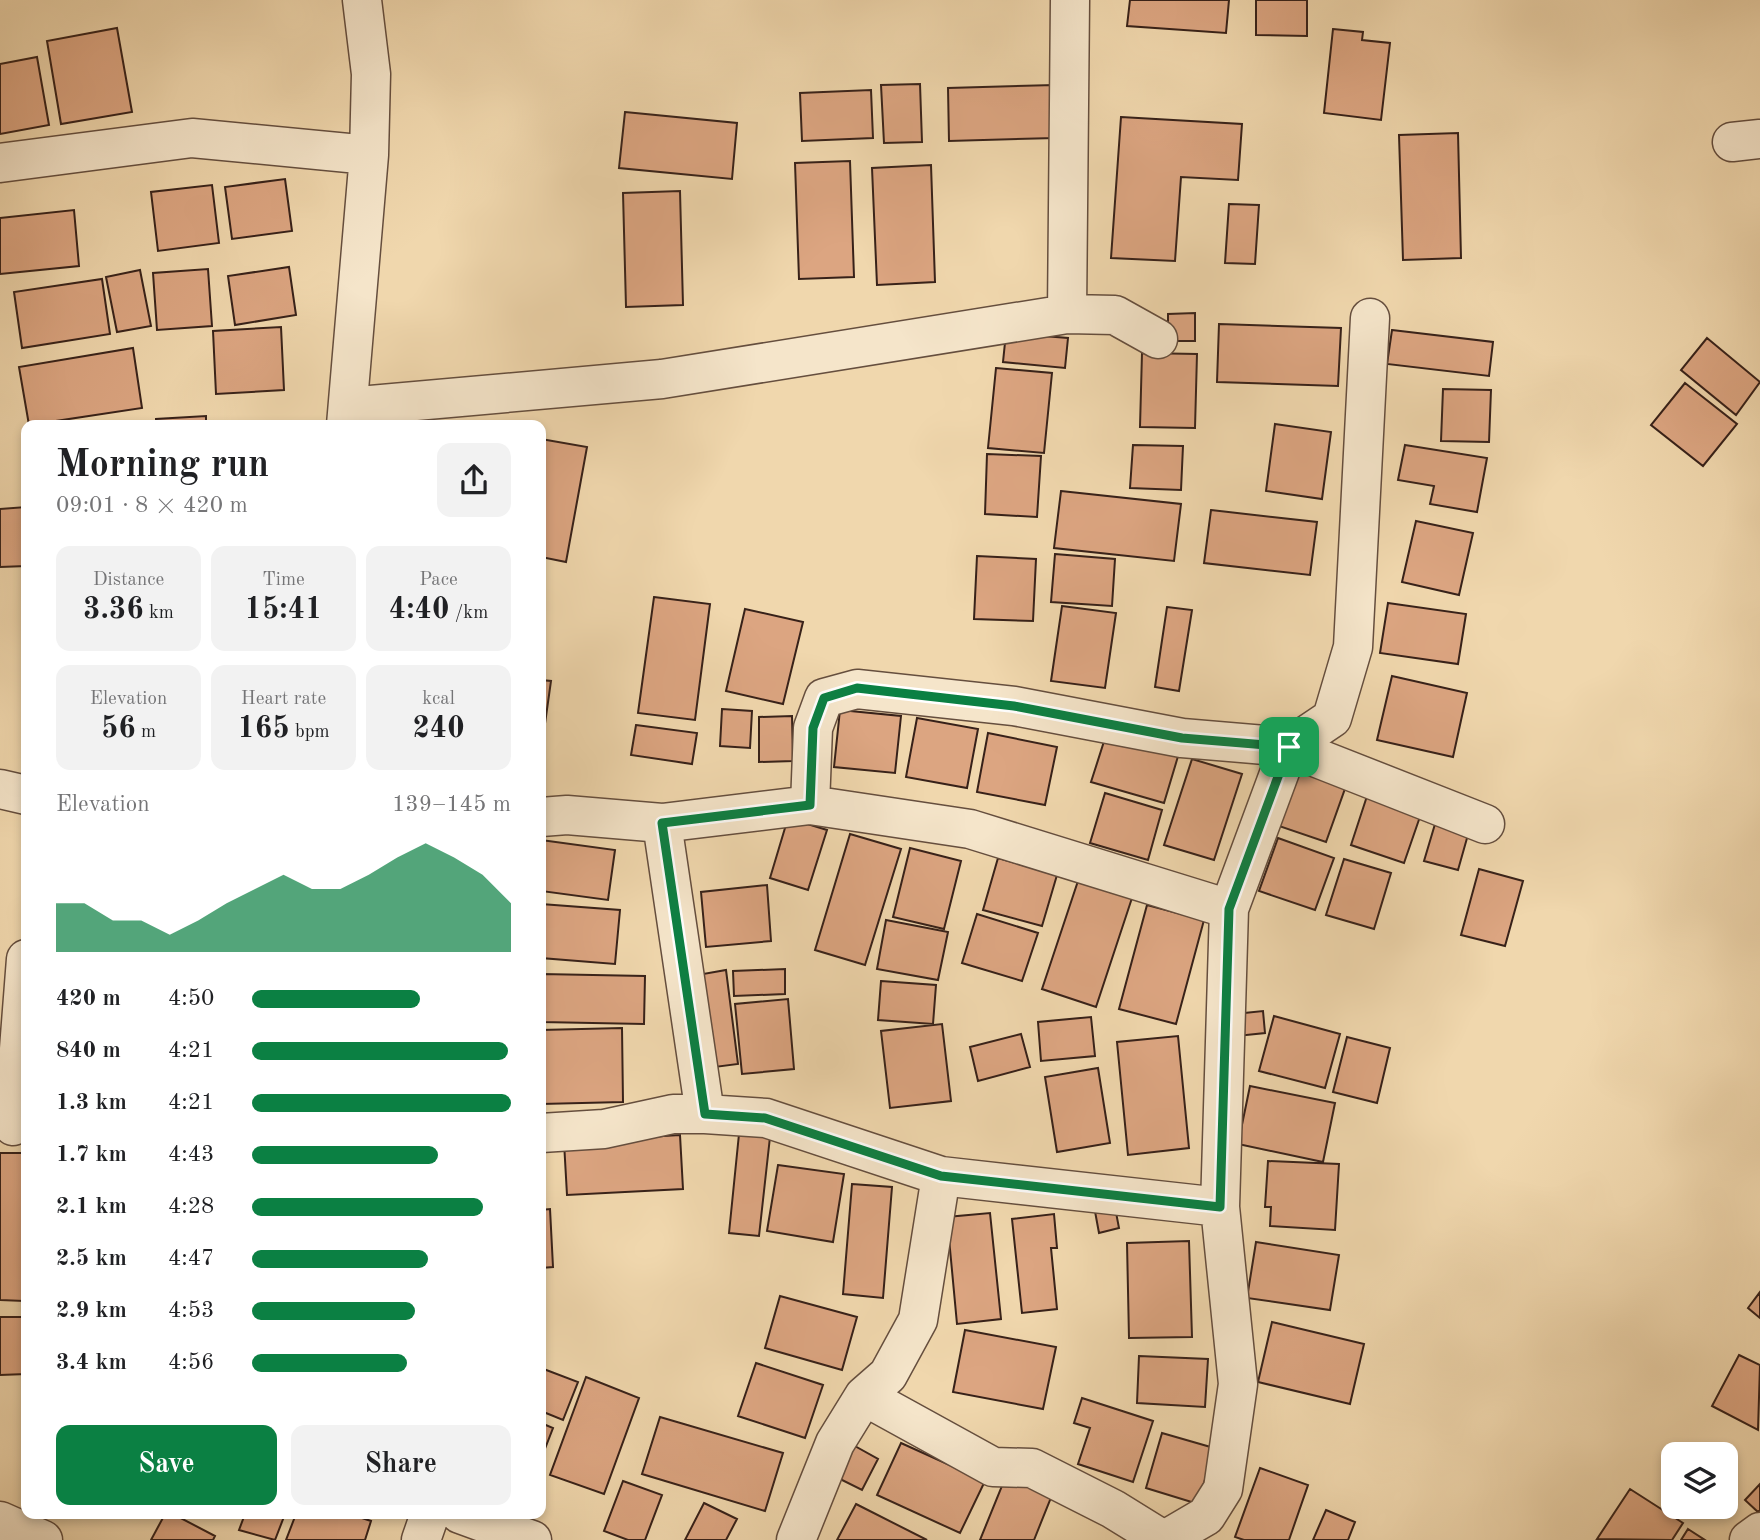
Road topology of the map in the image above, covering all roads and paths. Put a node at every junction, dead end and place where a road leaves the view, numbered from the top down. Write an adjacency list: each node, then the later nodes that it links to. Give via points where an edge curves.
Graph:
1 (362, 0): 3 (street, via 370,74)
2 (1070, 0): 5 (street)
3 (369, 155): 4 (street, via 192,138); 8 (street)
4 (0, 163)
5 (1067, 314): 7 (street, via 1115,316); 8 (street, via 662,379)
6 (1370, 318): 9 (street, via 1353,647 1332,718)
7 (1158, 339)
8 (347, 416)
9 (1289, 747): 12 (street, via 1182,738 1014,706 857,688 824,698 813,728); 15 (street); 16 (street)
10 (0, 789): 11 (street)
11 (21, 794)
12 (810, 805): 14 (street); 16 (street, via 970,829)
13 (546, 817): 14 (street)
14 (662, 823): 18 (street)
15 (1485, 824)
16 (1229, 909): 22 (street)
17 (21, 1023): 19 (street)
18 (705, 1114): 20 (street, via 673,1114 604,1129); 21 (street, via 765,1118)
19 (13, 1126)
20 (546, 1133)
21 (941, 1176): 22 (street); 23 (street, via 918,1320 888,1375)
22 (1220, 1207): 34 (street, via 1238,1384 1232,1437 1223,1489 1206,1516)
23 (864, 1396): 33 (street, via 835,1443); 34 (street, via 993,1467 1032,1468)
24 (60, 1519): 30 (street)
25 (428, 1519): 31 (street)
26 (474, 1519): 32 (street)
27 (0, 1521): 29 (street)
28 (1760, 1532): 35 (street)
29 (43, 1540)
30 (50, 1540)
31 (421, 1540)
32 (532, 1540)
33 (796, 1540)
34 (1164, 1540)
35 (1749, 1540)

